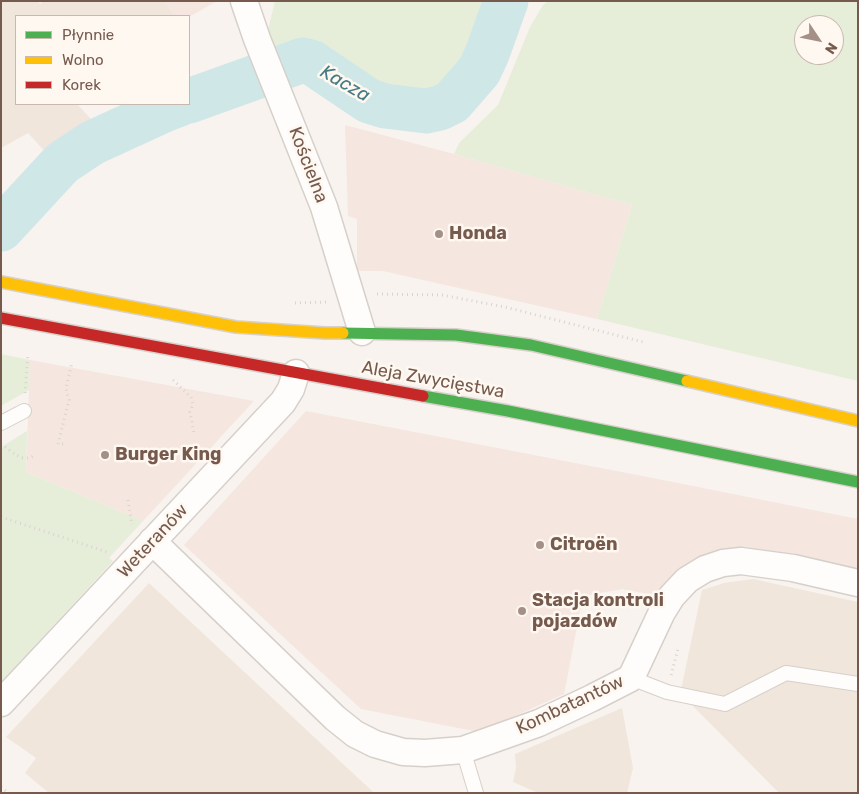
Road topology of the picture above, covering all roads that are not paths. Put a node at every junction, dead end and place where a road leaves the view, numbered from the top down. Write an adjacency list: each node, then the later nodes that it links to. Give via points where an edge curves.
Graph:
1 (244, 1): 4 (street, Kościelna, via 324,207)
2 (1, 282): 4 (main road, Aleja Zwycięstwa, via 236,327)
3 (1, 318): 5 (main road, Aleja Zwycięstwa)
4 (362, 332): 7 (main road, Aleja Zwycięstwa, via 456,335 530,346)
5 (296, 374): 9 (main road, Aleja Zwycięstwa, via 508,411); 10 (street, Weteranów, via 283,402)
6 (24, 410): 8 (lane)
7 (858, 421)
8 (1, 423)
9 (858, 482)
10 (142, 534): 14 (street, Weteranów, via 134,560); 15 (street, Kombatantów, via 355,734 403,752)
11 (858, 583): 12 (street, Kombatantów, via 793,568 741,561 705,568 672,596)
12 (630, 678): 13 (lane, via 667,692 725,704 786,673); 15 (street, Kombatantów, via 539,723)
13 (858, 684)
14 (1, 703)
15 (464, 750): 16 (lane)
16 (476, 793)

